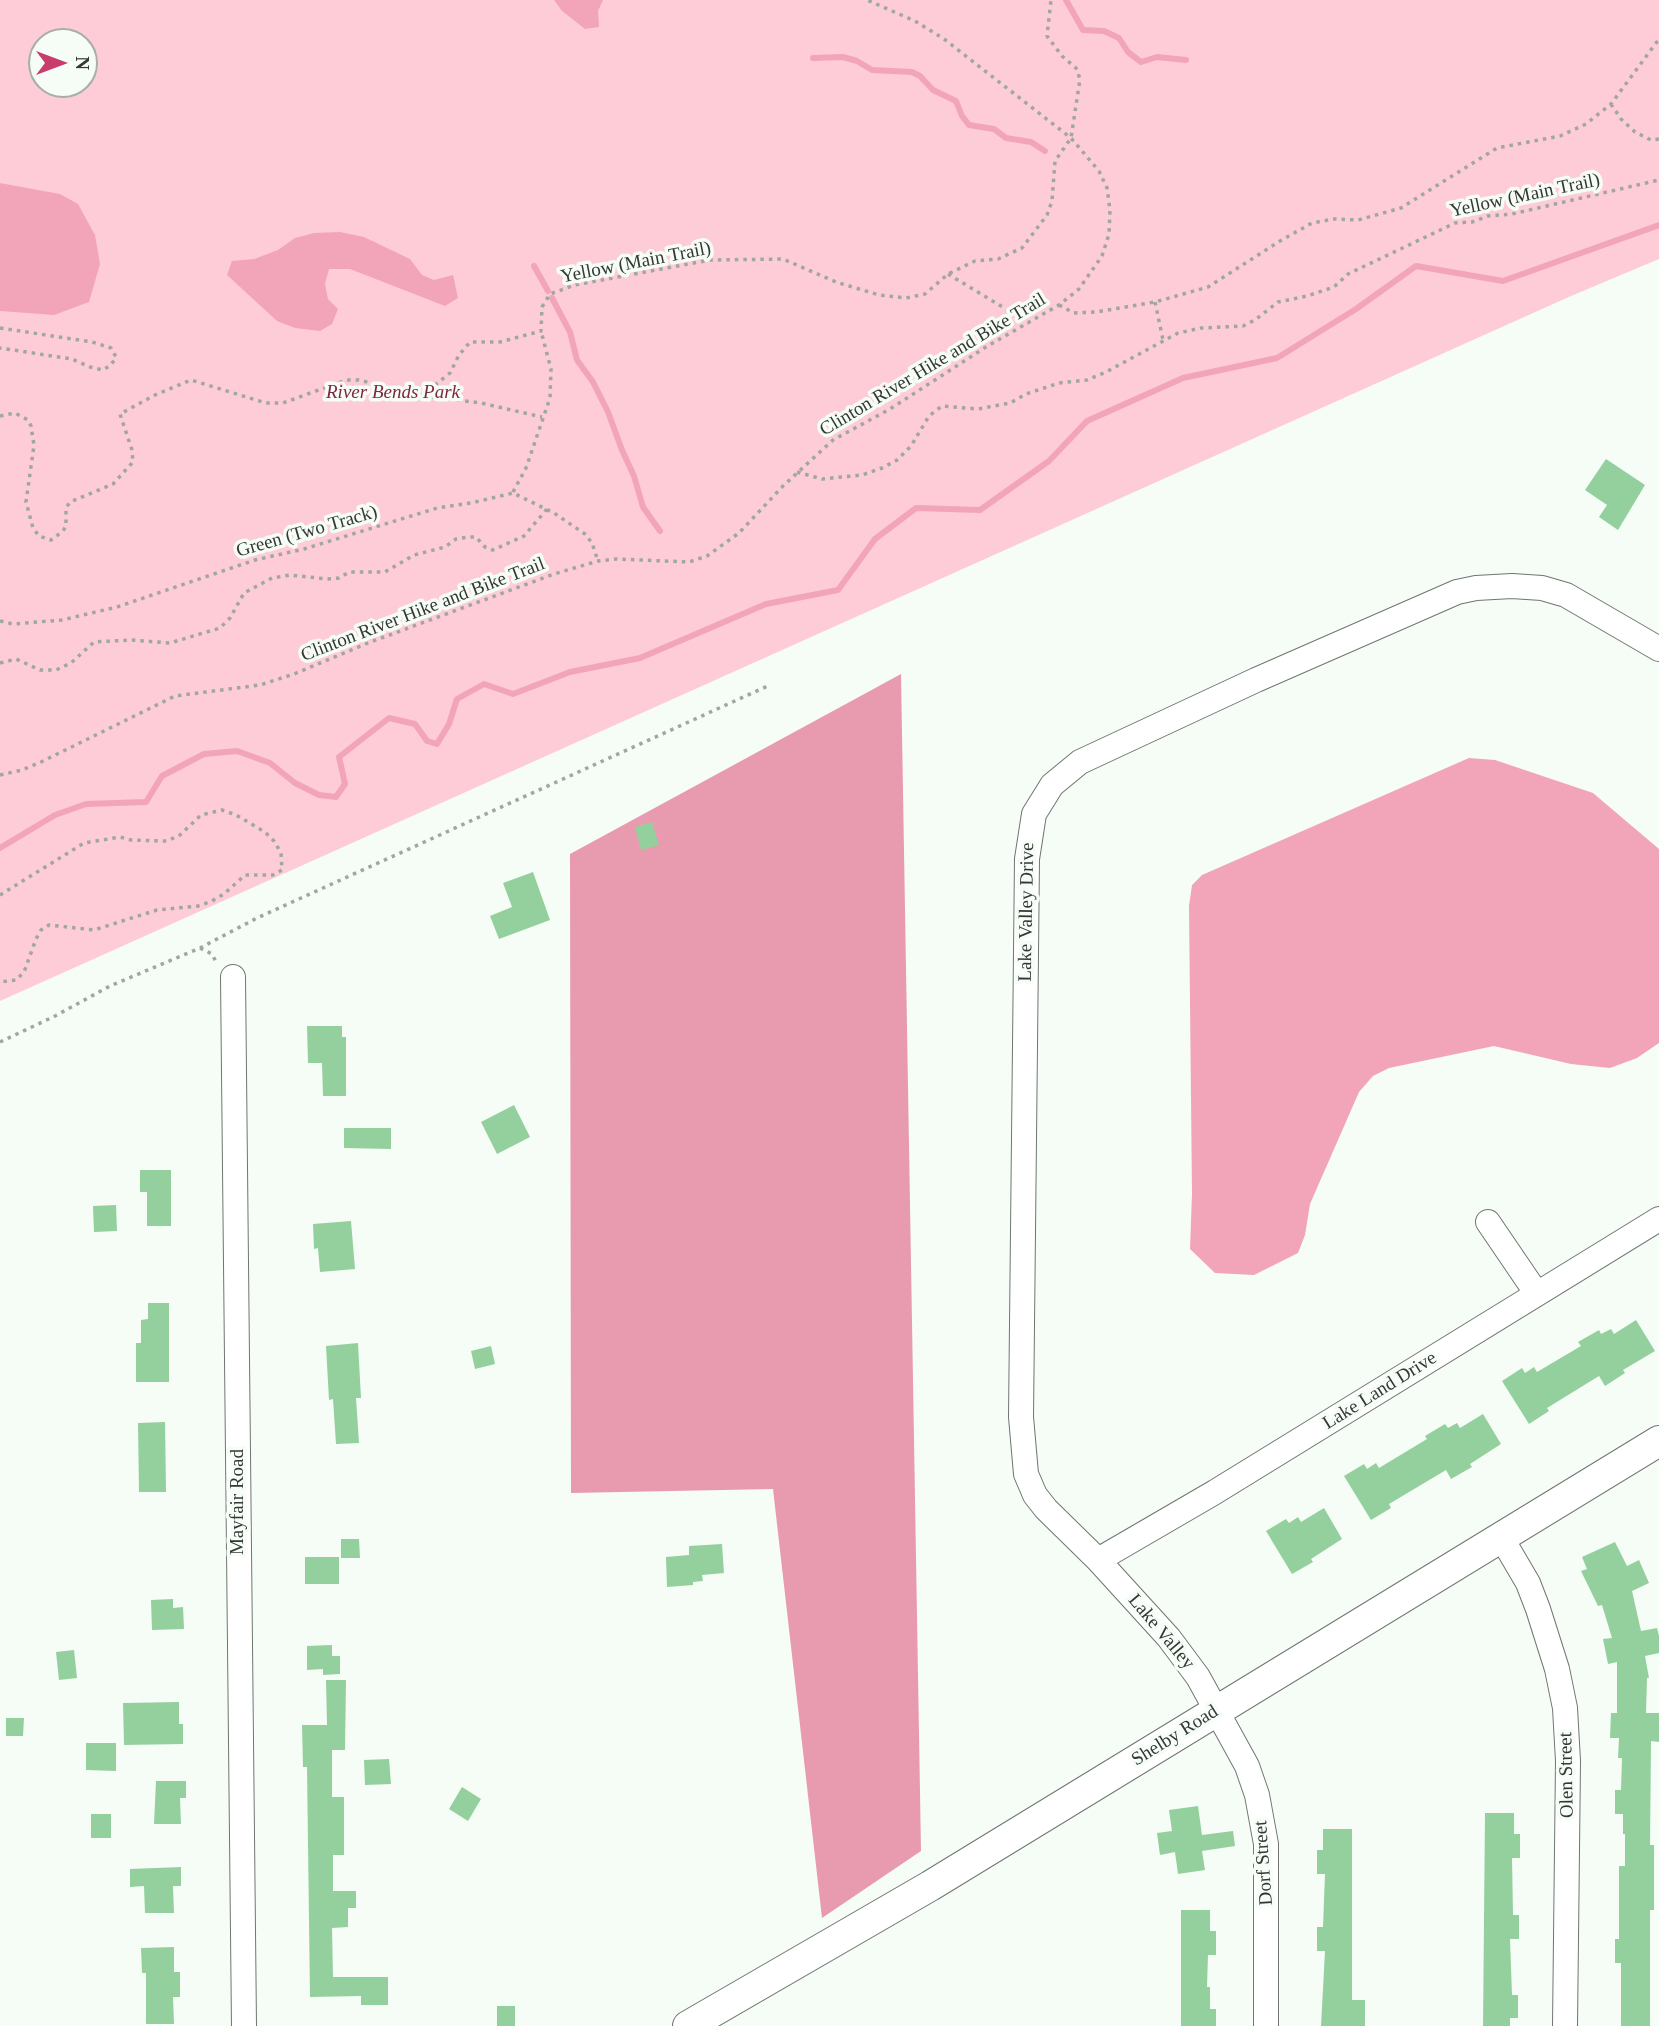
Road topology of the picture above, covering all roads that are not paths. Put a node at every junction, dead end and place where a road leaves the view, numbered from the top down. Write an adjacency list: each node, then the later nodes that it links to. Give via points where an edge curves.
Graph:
1 (1659, 649): 8 (street, Lake Valley Drive, via 1566,595 1542,588 1457,592 1104,749 1080,762 1042,799 1034,814 1027,859 1022,1449 1035,1495)
2 (233, 977): 10 (street, Mayfair Road)
3 (1659, 1219): 5 (street, Lake Land Drive)
4 (1488, 1222): 5 (street)
5 (1537, 1294): 8 (street, Lake Land Drive)
6 (1659, 1441): 7 (street, Shelby Road)
7 (1501, 1537): 9 (street, Shelby Road); 13 (street, Olen Street, via 1538,1609 1565,1708)
8 (1098, 1560): 9 (street, Lake Valley, via 1169,1638)
9 (1216, 1710): 11 (street, Shelby Road, via 930,1886); 12 (street, Dorf Street, via 1247,1766 1264,1825 1268,1868)
10 (244, 2026)
11 (688, 2026)
12 (1266, 2026)
13 (1565, 2026)

